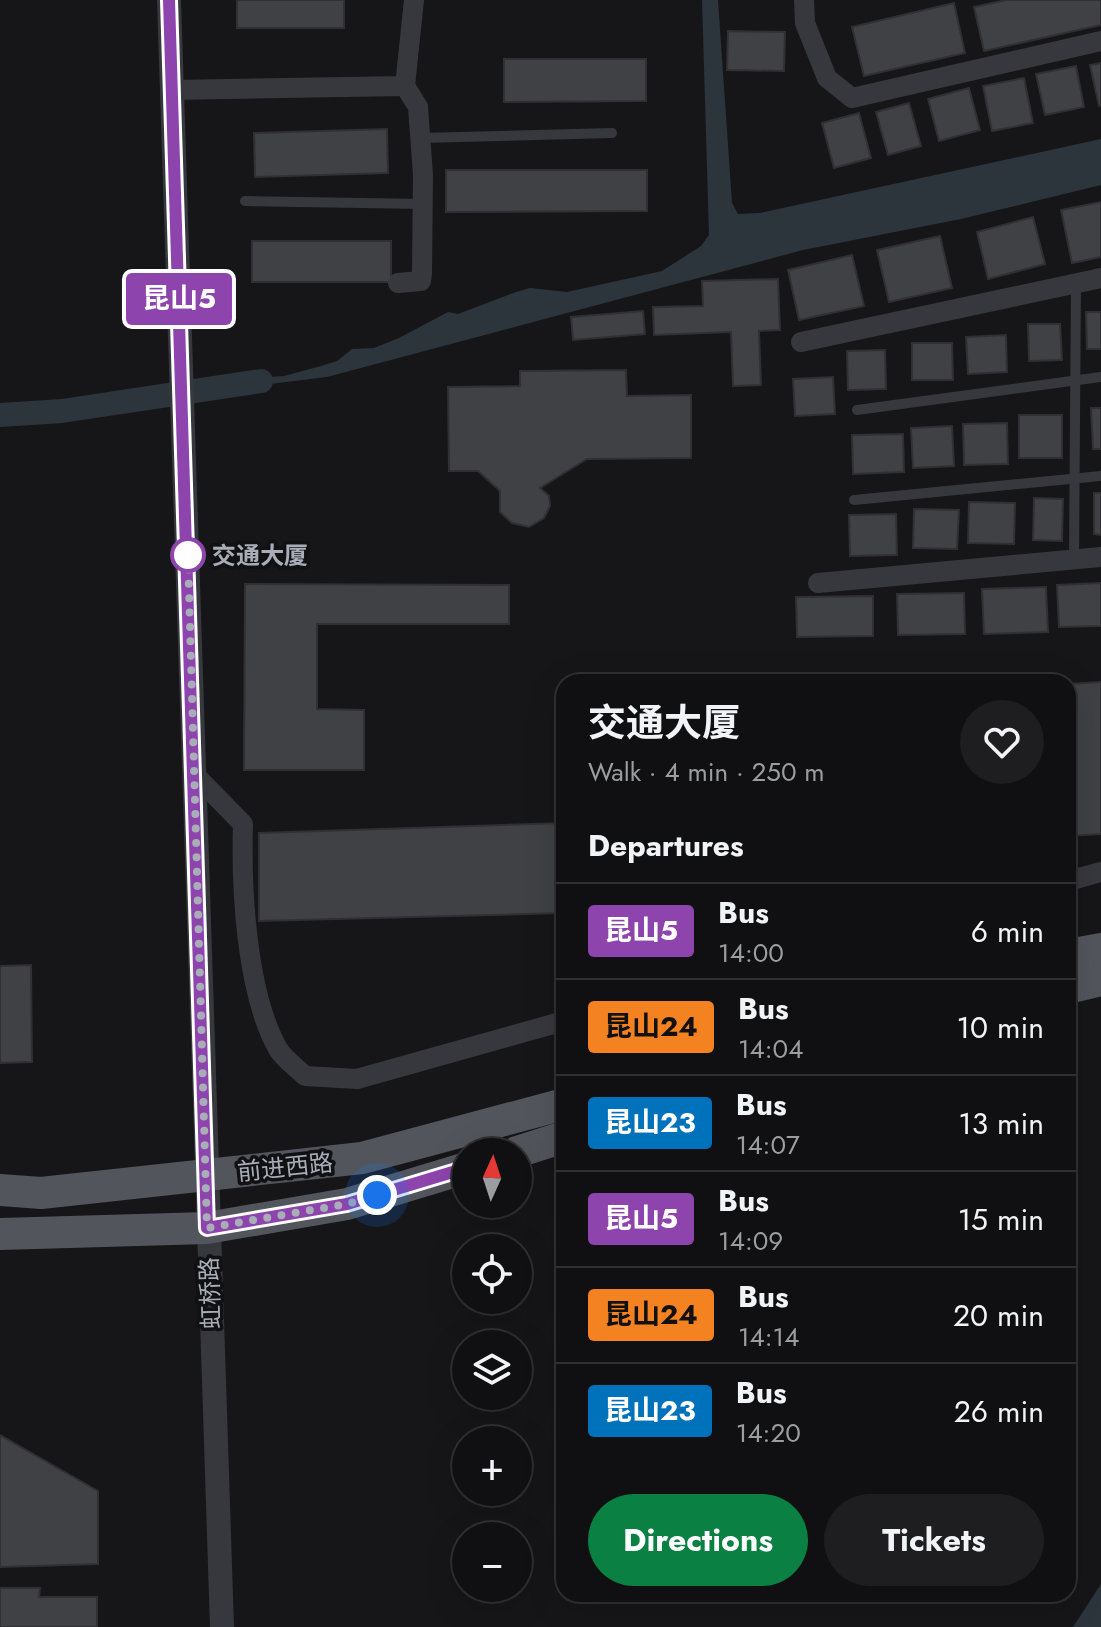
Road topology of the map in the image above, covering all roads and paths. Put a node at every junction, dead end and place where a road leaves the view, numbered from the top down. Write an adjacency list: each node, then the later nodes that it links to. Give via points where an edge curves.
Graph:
1 (169, 0): 6 (street, 虹桥路)
2 (414, 0): 5 (street)
3 (804, 0): 4 (street, via 805,23 827,78 852,98)
4 (1101, 41)
5 (405, 86): 6 (street); 8 (street, via 418,107)
6 (172, 90): 24 (street, 虹桥路)
7 (612, 133): 8 (lane)
8 (420, 138): 10 (street)
9 (245, 201): 10 (lane)
10 (423, 204): 12 (street, via 421,281)
11 (1101, 278): 13 (street)
12 (398, 283)
13 (1076, 283): 14 (street); 16 (lane)
14 (801, 342)
15 (1101, 377): 16 (lane)
16 (1076, 380): 17 (lane); 19 (lane)
17 (857, 410)
18 (1101, 476): 19 (lane)
19 (1075, 479): 20 (lane); 22 (lane)
20 (854, 500)
21 (1101, 557): 22 (street)
22 (1074, 559): 23 (street)
23 (818, 583)
24 (194, 774): 30 (street, via 243,824 241,889 260,1000 279,1051 305,1076 357,1079); 35 (street, 虹桥路)
25 (1101, 872): 26 (street)
26 (1076, 879)
27 (1076, 956): 28 (main road)
28 (1100, 959): 29 (main road)
29 (1076, 981)
30 (556, 1023)
31 (556, 1106): 35 (main road, 前进西路, via 362,1158)
32 (556, 1140): 33 (main road)
33 (532, 1147)
34 (452, 1172): 37 (main road, 前进西路, via 347,1204)
35 (206, 1176): 36 (main road, 前进西路, via 41,1193); 37 (street, 虹桥路)
36 (0, 1190)
37 (207, 1228): 38 (main road, 前进西路); 39 (street, 虹桥路)
38 (0, 1234)
39 (222, 1627)

